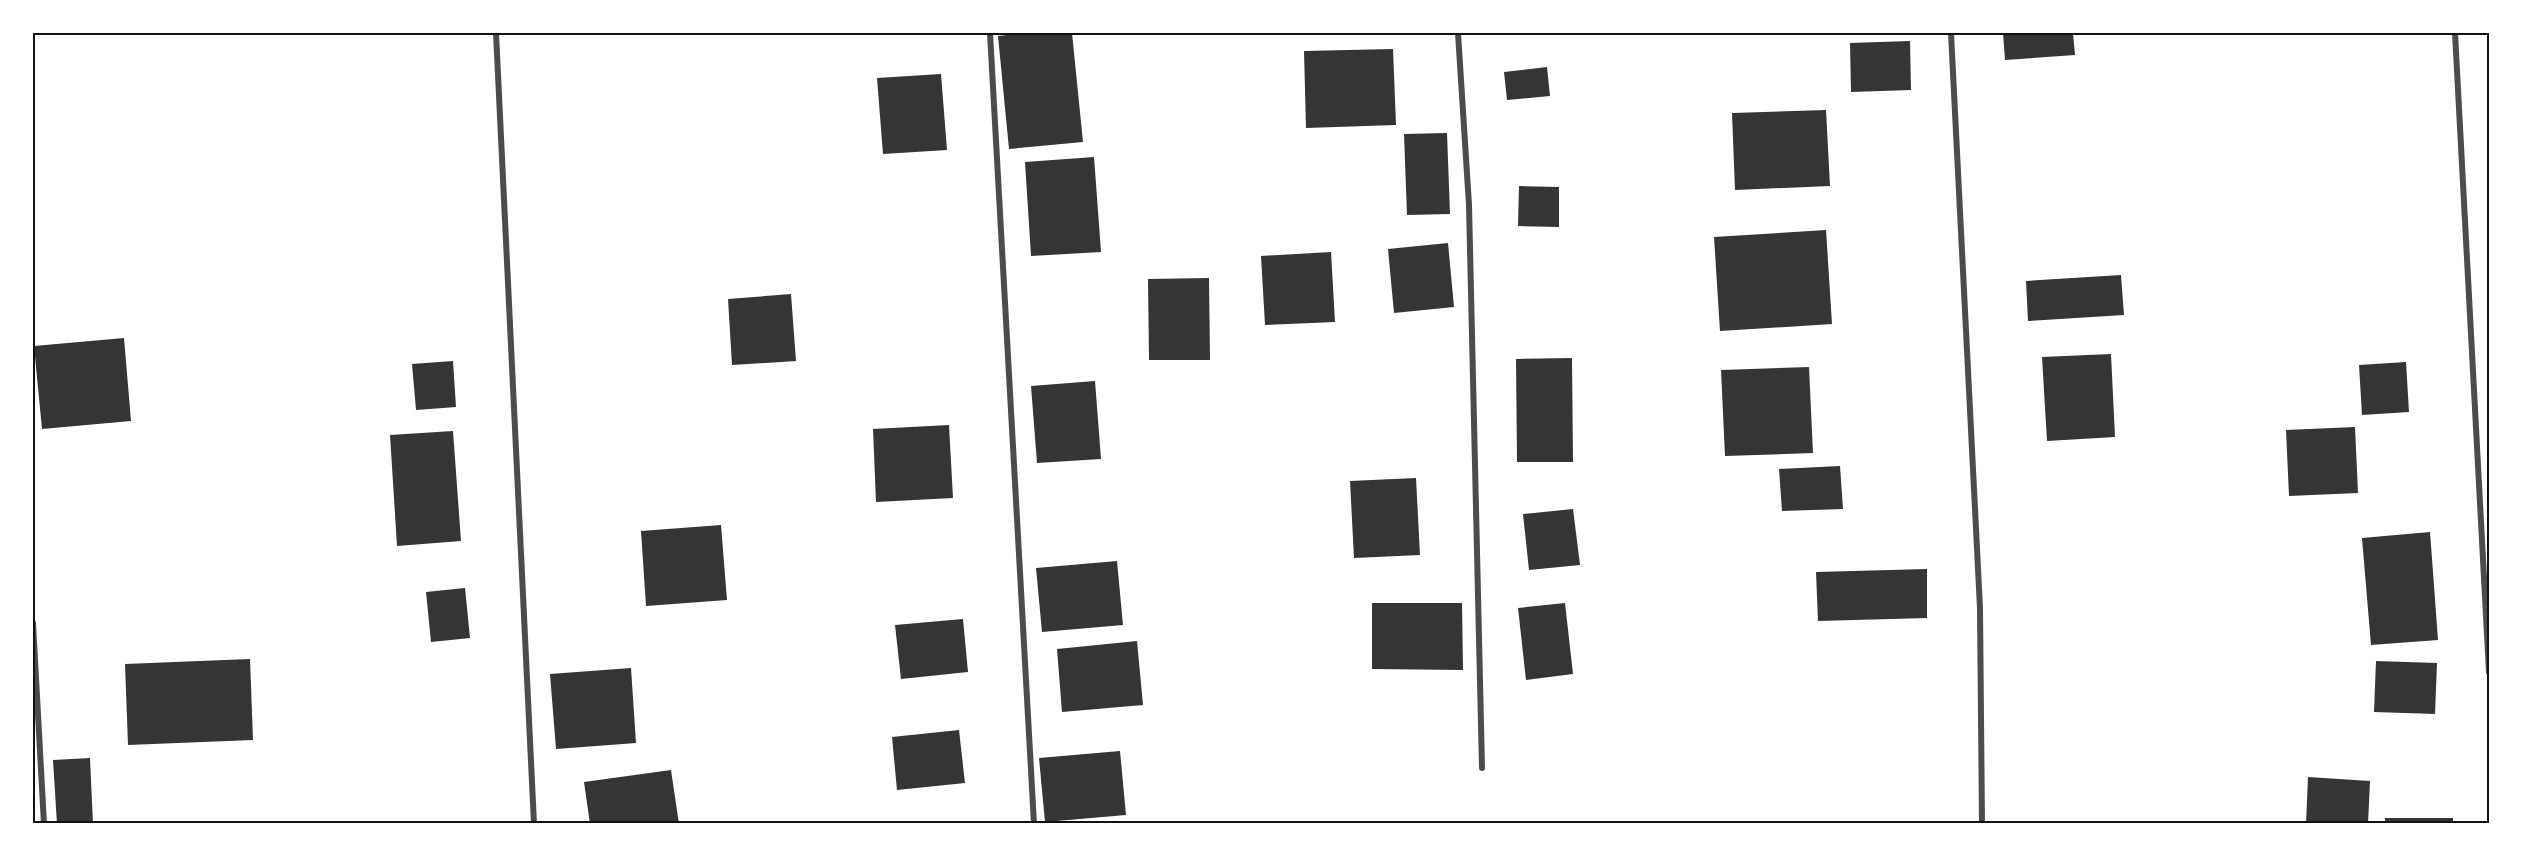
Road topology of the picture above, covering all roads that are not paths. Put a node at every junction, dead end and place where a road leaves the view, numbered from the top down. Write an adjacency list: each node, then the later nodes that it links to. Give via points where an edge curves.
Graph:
1 (496, 33): 10 (street)
2 (990, 33): 11 (street)
3 (1458, 33): 8 (street, via 1469,205)
4 (1951, 33): 12 (street, via 1980,608)
5 (2455, 33): 7 (street)
6 (33, 623): 9 (street)
7 (2489, 672)
8 (1482, 768)
9 (44, 824)
10 (534, 824)
11 (1034, 824)
12 (1982, 824)

